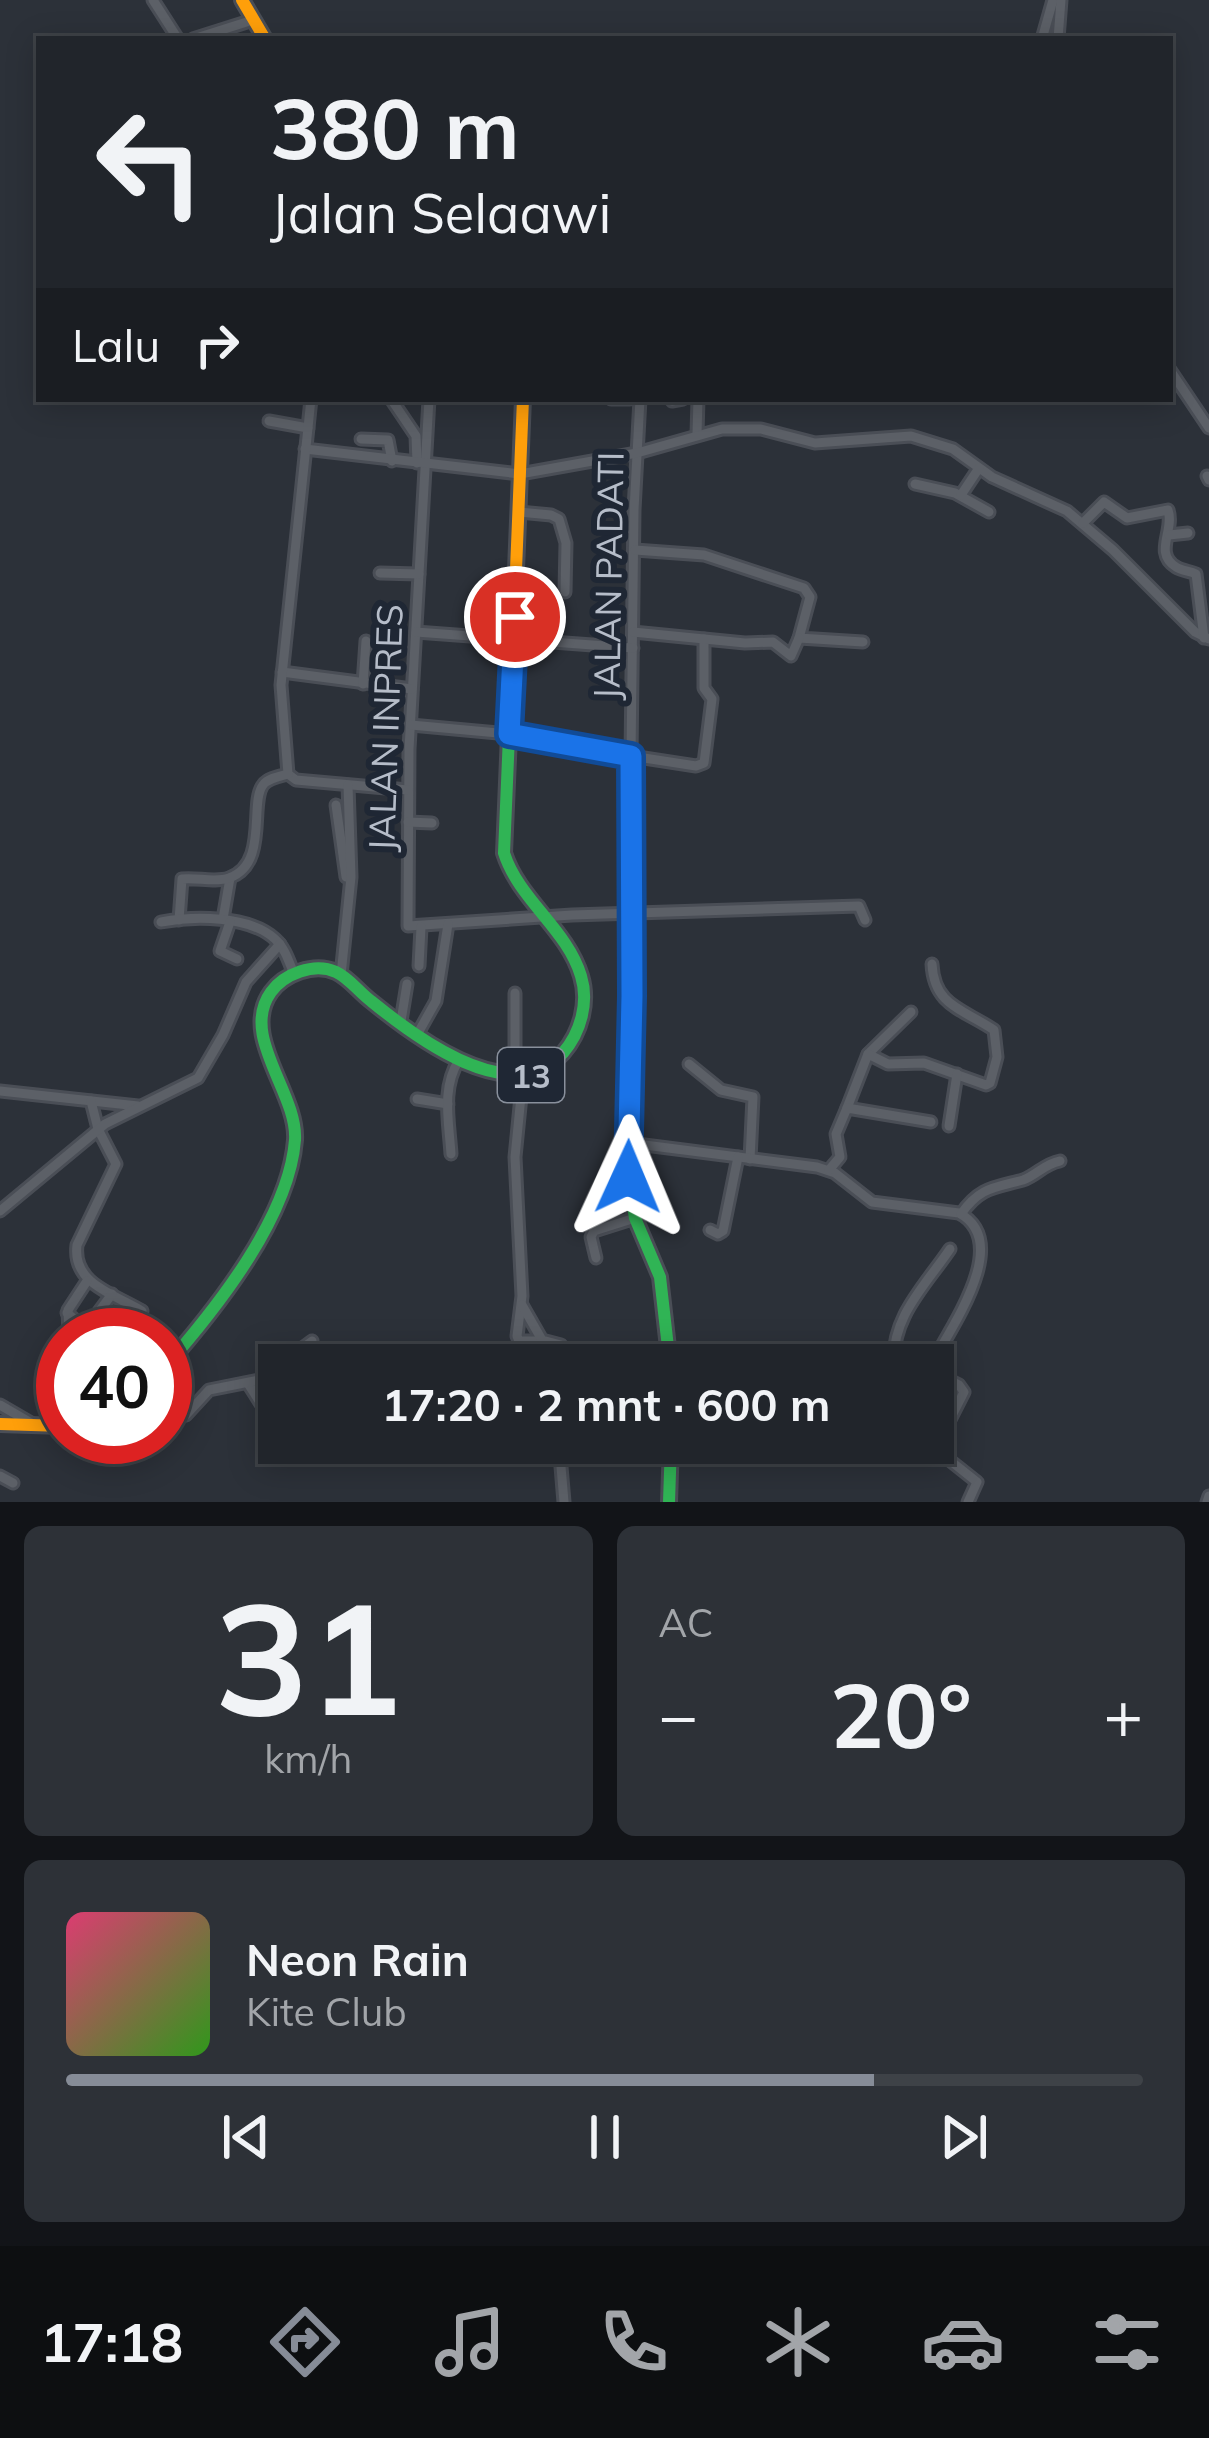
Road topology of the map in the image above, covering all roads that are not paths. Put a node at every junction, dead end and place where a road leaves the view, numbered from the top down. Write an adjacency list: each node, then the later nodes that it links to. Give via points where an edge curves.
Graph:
1 (154, 0): 5 (street)
2 (242, 0): 4 (main road)
3 (1057, 0): 8 (street); 9 (street)
4 (253, 20): 6 (street); 7 (main road)
5 (176, 36)
6 (202, 36)
7 (263, 36)
8 (1043, 36)
9 (1058, 36)
10 (1173, 374): 19 (street)
11 (310, 402): 18 (street)
12 (393, 402): 25 (street, via 416,436)
13 (429, 402): 25 (street, JALAN INPRES)
14 (523, 402): 27 (main road, 13)
15 (640, 402): 23 (street, JALAN PADATI)
16 (698, 402): 20 (street)
17 (269, 421): 18 (street)
18 (308, 428): 22 (street)
19 (1209, 428)
20 (697, 434): 23 (street); 26 (street, via 747,428 815,443 911,436 953,449)
21 (361, 439): 24 (street, via 388,440)
22 (305, 448): 24 (street); 48 (street)
23 (637, 453): 27 (street); 35 (street, JALAN PADATI)
24 (392, 461): 25 (street)
25 (421, 463): 27 (street); 37 (street, JALAN INPRES)
26 (979, 468): 29 (street); 32 (street)
27 (520, 474): 30 (main road, 13)
28 (915, 484): 29 (street)
29 (961, 495): 31 (street)
30 (519, 512): 38 (street, via 551,514 562,525); 41 (main road, 13)
31 (988, 512)
32 (1082, 524): 34 (street, via 1104,502 1127,518 1165,509); 44 (street)
33 (1188, 533): 34 (street)
34 (1169, 535): 44 (street, via 1166,556 1198,578)
35 (635, 550): 40 (street, JALAN PADATI); 43 (street, via 704,555 807,590)
36 (380, 573): 37 (street)
37 (419, 574): 39 (street, JALAN INPRES)
38 (565, 592)
39 (416, 632): 41 (street); 50 (street, JALAN INPRES)
40 (633, 632): 42 (street); 47 (street, JALAN PADATI)
41 (514, 637): 47 (street); 52 (main road, 13)
42 (704, 638): 43 (street, via 773,642 791,656); 53 (street, via 704,688 712,699 701,766)
43 (799, 638): 46 (street)
44 (1207, 638)
45 (366, 641): 49 (street)
46 (863, 642)
47 (633, 647): 53 (street, JALAN PADATI)
48 (282, 673): 49 (street); 54 (street)
49 (363, 684): 50 (street)
50 (412, 689): 51 (street, JALAN INPRES)
51 (411, 725): 52 (street); 56 (street, JALAN INPRES)
52 (509, 734): 53 (main road); 63 (main road, 13, via 504,853 512,881)
53 (631, 756): 62 (main road)
54 (288, 774): 55 (street); 60 (street, via 262,784 256,838)
55 (348, 785): 56 (street); 61 (street)
56 (408, 790): 58 (street, JALAN INPRES)
57 (336, 805): 61 (street)
58 (408, 822): 59 (street); 69 (street, JALAN INPRES, via 405,922)
59 (432, 824)
60 (230, 878): 64 (street, via 182,878); 66 (street)
61 (349, 886): 75 (street)
62 (632, 915): 63 (street); 65 (street, via 859,906); 95 (main road)
63 (540, 917): 68 (street); 85 (main road, 13, via 582,977 582,1015 562,1055)
64 (179, 920): 66 (street); 67 (street)
65 (866, 920)
66 (227, 921): 70 (street); 71 (street, via 220,951)
67 (161, 922)
68 (448, 924): 69 (street); 80 (street, via 436,1001)
69 (421, 927): 73 (street)
70 (280, 944): 74 (street); 90 (street, via 246,982 202,1072)
71 (237, 959)
72 (932, 964): 84 (street, via 941,997 995,1033 990,1083)
73 (419, 966)
74 (294, 974): 75 (main road); 113 (main road, via 272,989 260,1018 293,1110 292,1159 256,1251)
75 (341, 975): 79 (main road, 13)
76 (407, 984): 79 (street)
77 (515, 993): 85 (street)
78 (911, 1012): 81 (street)
79 (400, 1022): 80 (main road, 13)
80 (418, 1033): 82 (main road, 13)
81 (868, 1054): 84 (street); 91 (street)
82 (460, 1060): 85 (main road, 13); 89 (street)
83 (689, 1064): 98 (street, via 722,1090 753,1097)
84 (957, 1074): 93 (street)
85 (519, 1076): 109 (street)
86 (0, 1091): 88 (street)
87 (416, 1099): 89 (street)
88 (91, 1101): 90 (street); 94 (street)
89 (448, 1104): 96 (street)
90 (137, 1106): 94 (street)
91 (847, 1108): 92 (street); 100 (street)
92 (931, 1122)
93 (949, 1126)
94 (98, 1129): 101 (street); 107 (street, via 116,1164 76,1249)
95 (629, 1143): 97 (street); 103 (main road)
96 (451, 1154)
97 (738, 1157): 98 (street); 104 (street, via 723,1231)
98 (750, 1159): 100 (street)
99 (1060, 1161): 102 (street, via 980,1191)
100 (829, 1170): 102 (street, via 872,1202)
101 (0, 1211)
102 (961, 1214): 119 (street, via 979,1231 980,1265)
103 (635, 1218): 106 (street, via 594,1231); 117 (main road, via 661,1277)
104 (710, 1230)
105 (950, 1249): 118 (street, via 909,1303)
106 (596, 1258)
107 (88, 1281): 108 (street); 110 (street)
108 (112, 1294): 111 (street); 112 (street)
109 (522, 1304): 115 (street, via 518,1340); 116 (street, via 542,1340)
110 (70, 1308)
111 (104, 1308)
112 (137, 1308)
113 (192, 1336)
114 (312, 1341): 121 (street)
115 (536, 1344)
116 (557, 1344)
117 (668, 1344)
118 (894, 1344)
119 (944, 1344)
120 (954, 1382): 125 (street, via 964,1392)
121 (249, 1385): 122 (street); 124 (street, via 209,1390)
122 (258, 1398)
123 (0, 1405): 127 (street)
124 (192, 1408)
125 (954, 1409)
126 (0, 1424): 127 (main road)
127 (35, 1426)
128 (954, 1463): 135 (street, via 977,1482)
129 (561, 1464): 133 (street)
130 (670, 1464): 134 (main road)
131 (0, 1475): 132 (street)
132 (13, 1483)
133 (564, 1502)
134 (670, 1502)
135 (968, 1502)

